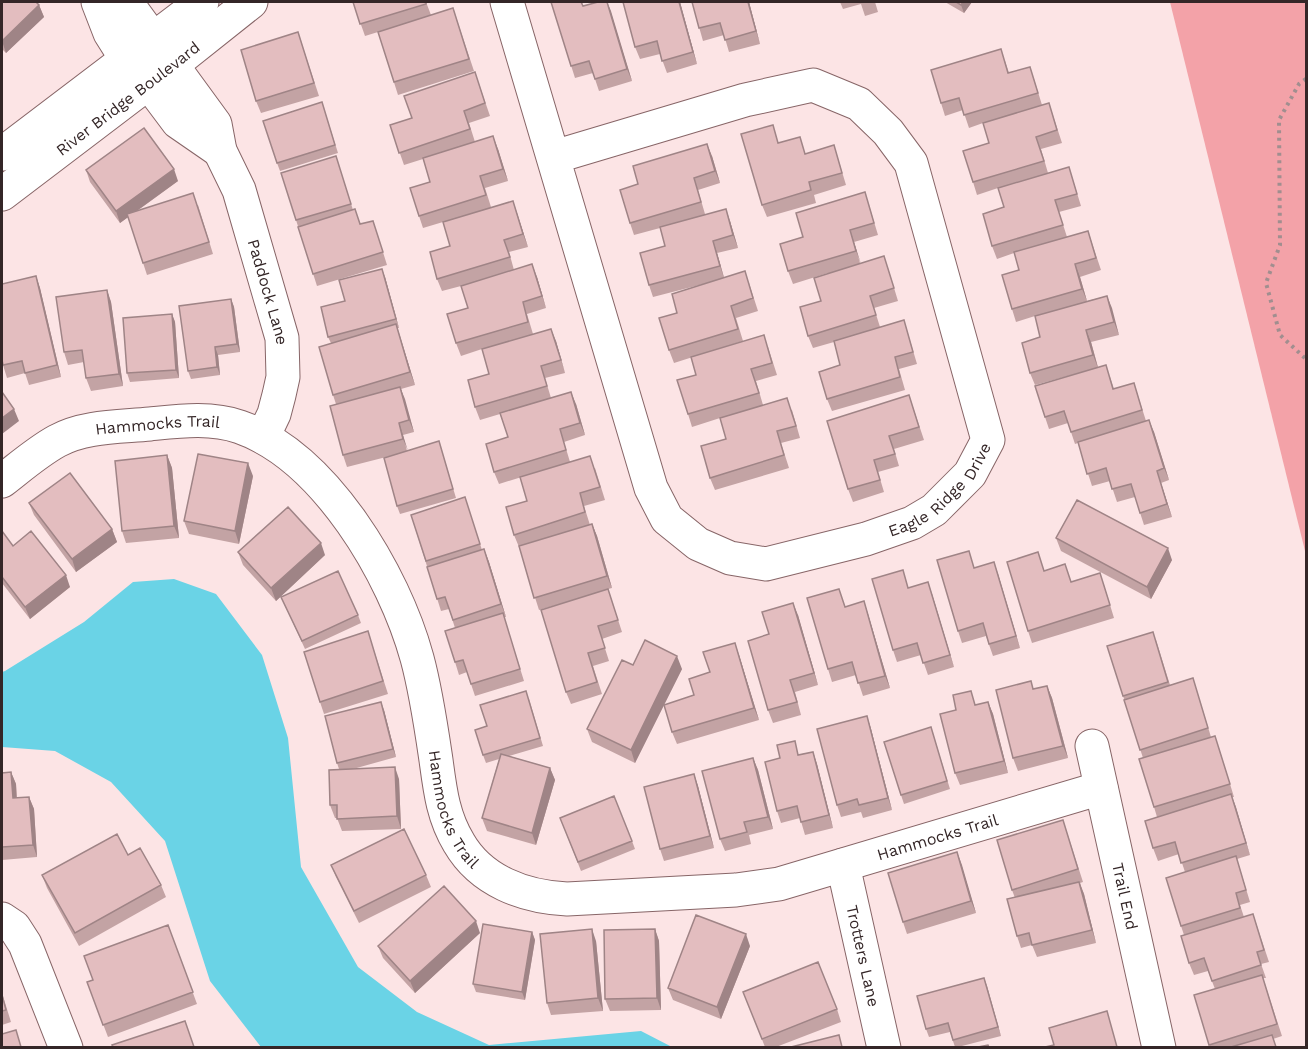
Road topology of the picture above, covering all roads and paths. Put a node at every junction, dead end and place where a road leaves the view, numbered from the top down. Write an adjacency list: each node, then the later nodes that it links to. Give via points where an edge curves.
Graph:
1 (98, 2): 6 (street, via 110,33)
2 (126, 2): 6 (street)
3 (202, 2): 6 (street, River Bridge Boulevard)
4 (251, 2): 6 (street, River Bridge Boulevard)
5 (507, 2): 9 (street, Eagle Ridge Drive)
6 (150, 61): 8 (street, River Bridge Boulevard); 10 (street, River Bridge Boulevard); 12 (street, Paddock Lane, via 178,122 220,151 239,190 282,338 284,358 274,414)
7 (1306, 79): 11 (path, via 1299,84 1279,120 1280,245 1266,283 1280,335)
8 (2, 154)
9 (554, 157): 9 (street, Eagle Ridge Drive, via 745,100 813,85 859,104 888,132 911,163 988,440 970,474 934,510 912,523 866,539 766,564 730,558 698,544 667,519 651,488)
10 (2, 194)
11 (1306, 359)
12 (263, 437): 13 (street, Hammocks Trail, via 239,427 202,420 95,429 58,440); 16 (street, Hammocks Trail, via 286,452 329,494 380,567 417,656 443,808 460,846 489,875 525,894 567,899 736,890 779,884)
13 (2, 481)
14 (1092, 746): 15 (street, Trail End)
15 (1101, 788): 16 (street, Hammocks Trail); 20 (street, Trail End)
16 (843, 865): 19 (street, Trotters Lane)
17 (2, 919): 18 (street, via 14,927 25,944)
18 (66, 1047)
19 (884, 1047)
20 (1159, 1047)

